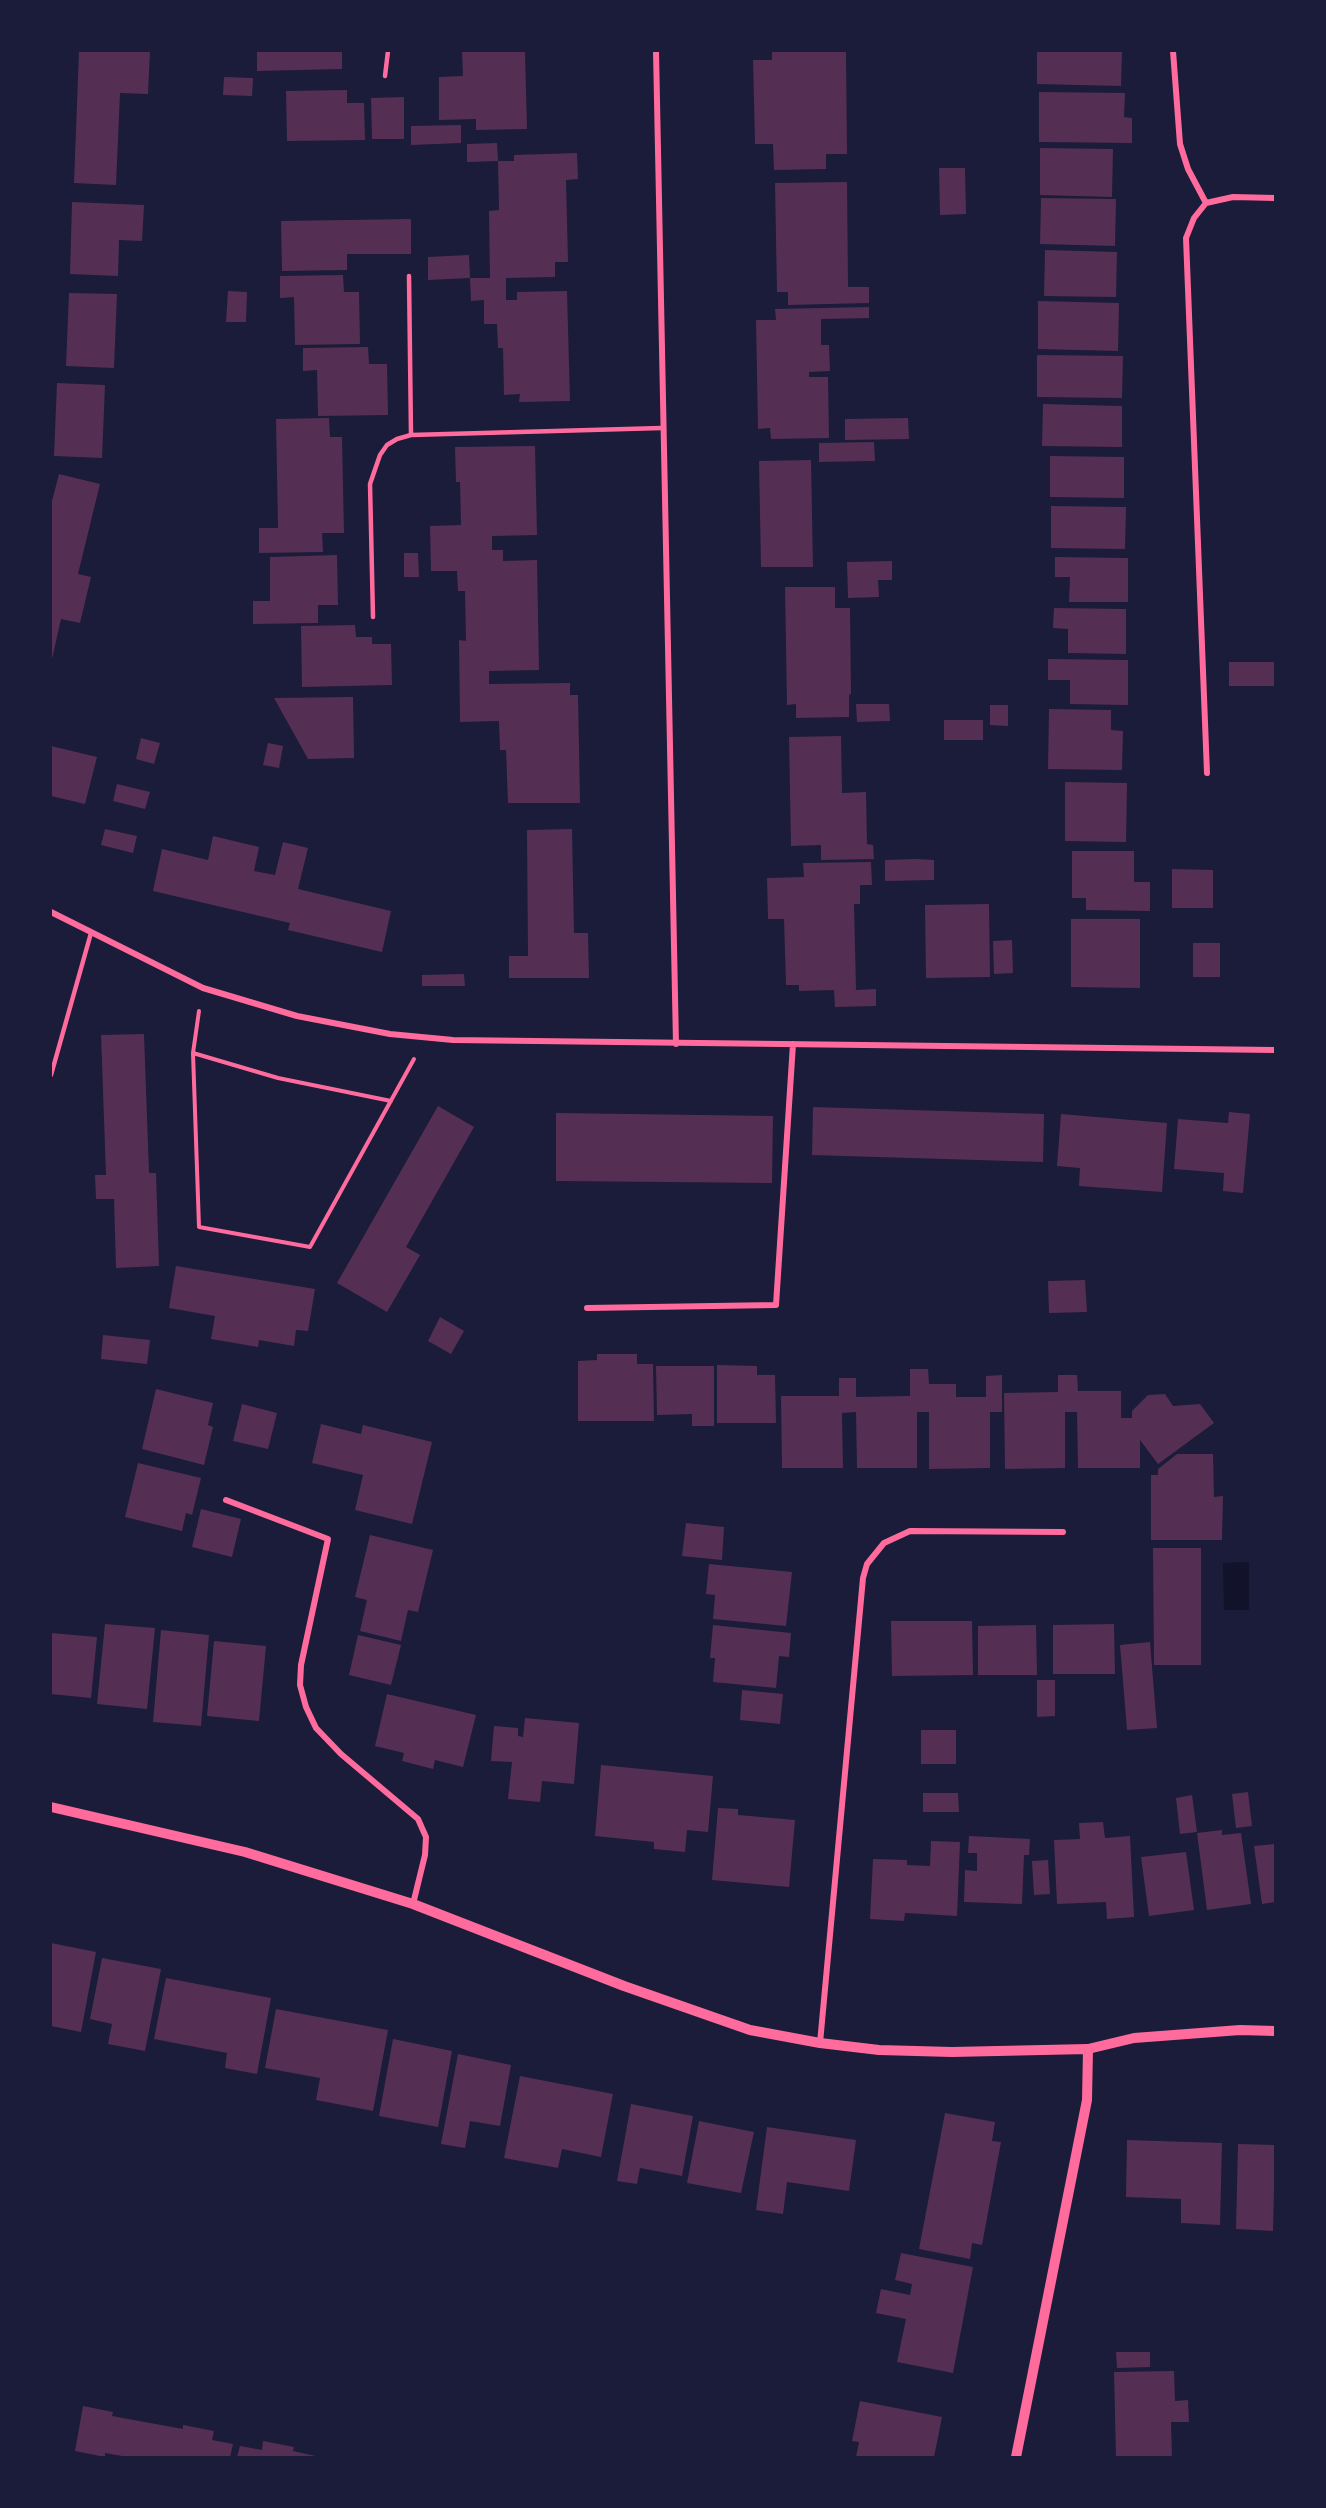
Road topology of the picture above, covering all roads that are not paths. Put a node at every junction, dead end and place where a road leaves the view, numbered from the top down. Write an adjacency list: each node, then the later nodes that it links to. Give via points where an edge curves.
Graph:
1 (388, 51): 4 (lane)
2 (656, 51): 8 (street)
3 (1173, 51): 6 (street, via 1180,144)
4 (385, 76)
5 (1275, 198): 6 (street, via 1233,197)
6 (1206, 203): 11 (street, via 1186,238)
7 (409, 276): 9 (lane)
8 (662, 428): 9 (lane); 14 (street)
9 (411, 435): 10 (lane, via 387,446 370,484)
10 (373, 618)
11 (1207, 773)
12 (51, 912): 13 (street)
13 (91, 933): 14 (street, via 203,987 297,1016 390,1034 453,1040); 17 (lane)
14 (676, 1044): 15 (street)
15 (794, 1044): 16 (street); 18 (street, via 776,1305)
16 (1275, 1050)
17 (51, 1075)
18 (587, 1308)
19 (226, 1500): 22 (street, via 328,1539 300,1685 316,1728 418,1819 426,1837 425,1856)
20 (1063, 1532): 24 (street, via 910,1531 884,1543 867,1564)
21 (51, 1807): 22 (street, via 245,1852)
22 (413, 1904): 24 (street, via 750,2030)
23 (1275, 2031): 25 (street, via 1134,2038)
24 (820, 2043): 25 (street, via 952,2052)
25 (1088, 2049): 26 (street, via 1087,2100)
26 (1016, 2457)

